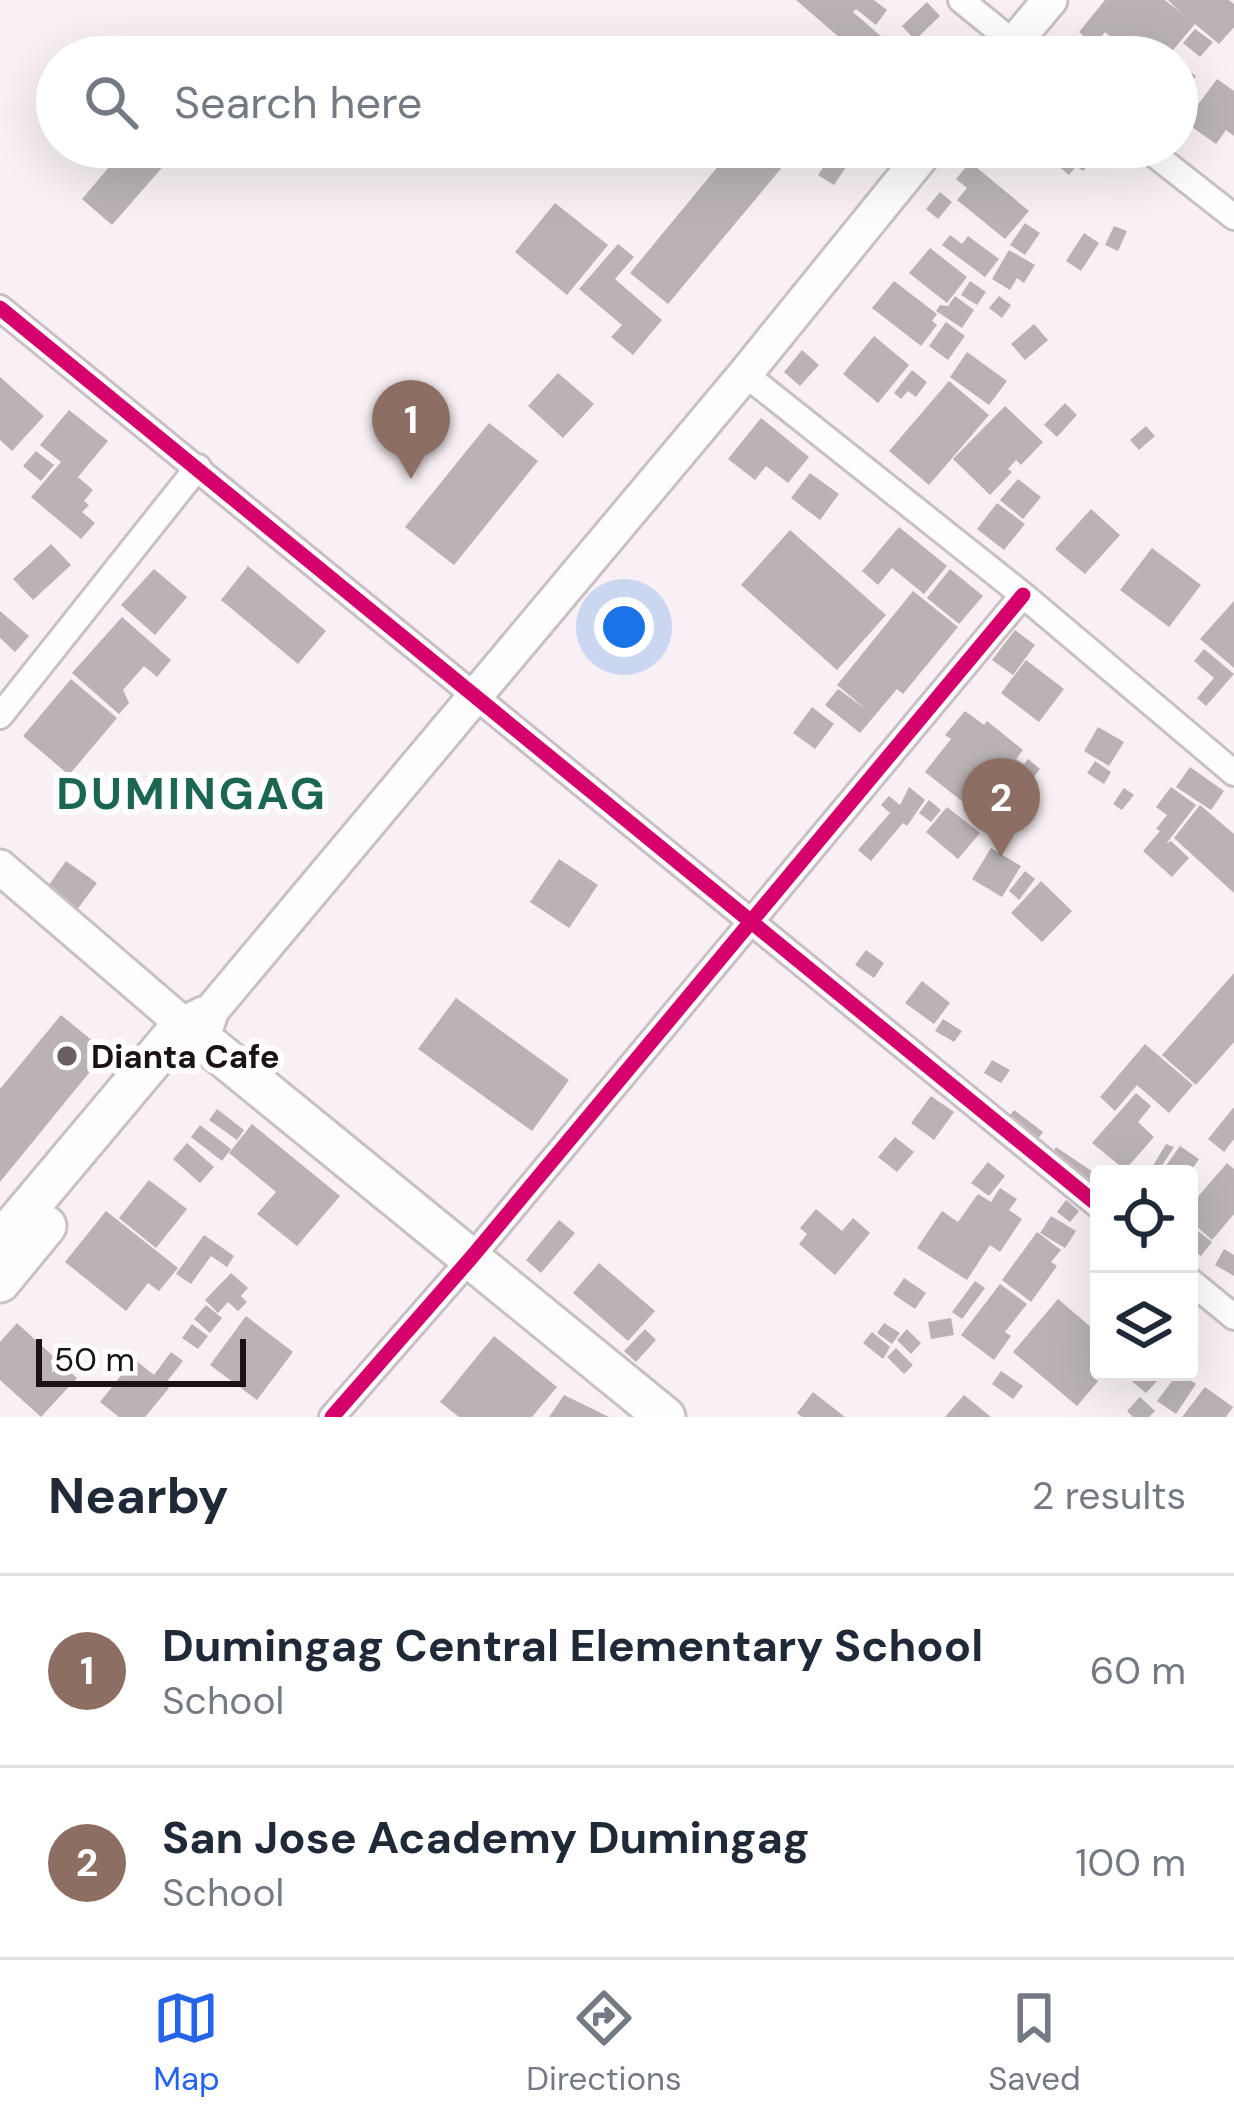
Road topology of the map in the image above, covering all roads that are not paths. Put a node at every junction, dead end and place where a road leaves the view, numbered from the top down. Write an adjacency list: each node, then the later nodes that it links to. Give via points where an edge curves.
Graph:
1 (961, 0): 3 (street)
2 (1050, 0): 4 (main road)
3 (999, 36)
4 (1026, 36)
5 (912, 168): 9 (main road)
6 (1172, 168): 7 (street)
7 (1234, 217)
8 (0, 308): 10 (street)
9 (745, 374): 11 (street); 12 (main road)
10 (198, 466): 12 (street); 13 (street)
11 (1023, 595): 14 (street); 16 (street)
12 (473, 697): 16 (street); 17 (main road)
13 (0, 716)
14 (1234, 773)
15 (0, 867): 17 (main road)
16 (751, 920): 18 (street); 20 (street)
17 (199, 1024): 19 (main road); 20 (main road)
18 (1090, 1199)
19 (14, 1238): 21 (main road)
20 (471, 1258): 24 (street); 25 (main road)
21 (0, 1282)
22 (1198, 1287): 23 (street)
23 (1234, 1317)
24 (332, 1417)
25 (665, 1417)

